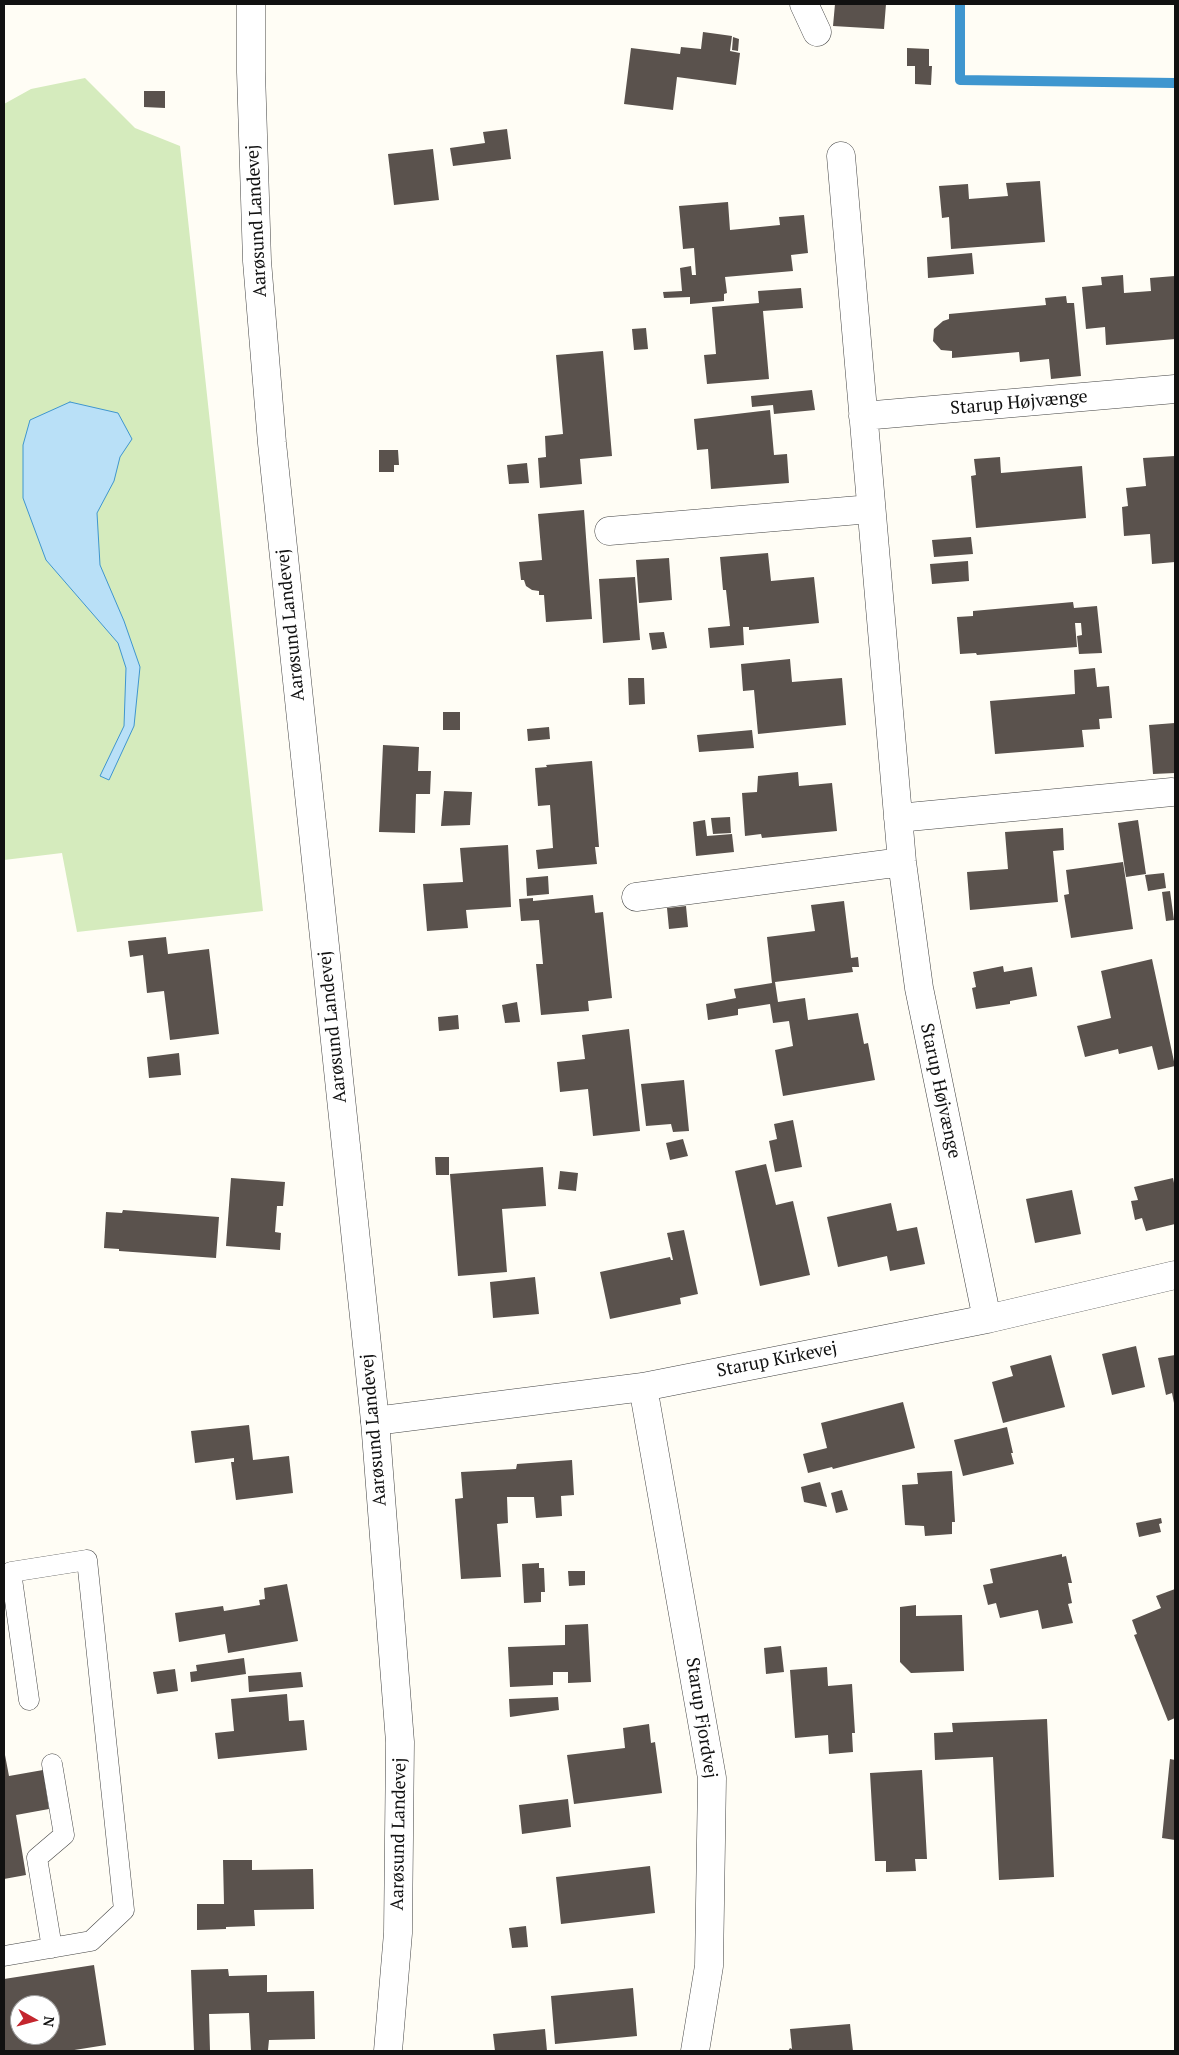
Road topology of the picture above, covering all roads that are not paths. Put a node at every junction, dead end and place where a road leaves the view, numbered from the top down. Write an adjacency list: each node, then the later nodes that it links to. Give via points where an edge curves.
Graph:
1 (251, 4): 16 (street, Aarøsund Landevej, via 257,262 271,433)
2 (804, 4): 3 (street)
3 (817, 32)
4 (840, 156): 6 (street, Starup Højvænge)
5 (1175, 389): 6 (street, Starup Højvænge)
6 (863, 416): 7 (street, Starup Højvænge)
7 (871, 509): 8 (street); 10 (street, Starup Højvænge)
8 (609, 531)
9 (1172, 792): 10 (street)
10 (898, 818): 11 (street, Starup Højvænge)
11 (902, 862): 12 (street); 14 (street, Starup Højvænge, via 919,988)
12 (636, 897)
13 (1175, 1275): 14 (street, Starup Kirkevej)
14 (987, 1318): 15 (street, Starup Kirkevej)
15 (643, 1387): 16 (street, Starup Kirkevej); 22 (street, Starup Fjordvej, via 712,1778 709,1966)
16 (375, 1421): 21 (street, Aarøsund Landevej, via 400,1742 398,1933)
17 (29, 1700): 19 (lane, via 11,1572 87,1560 124,1910 91,1941)
18 (52, 1764): 19 (lane, via 64,1835 37,1858)
19 (52, 1948): 20 (lane)
20 (4, 1956)
21 (388, 2051)
22 (695, 2051)

